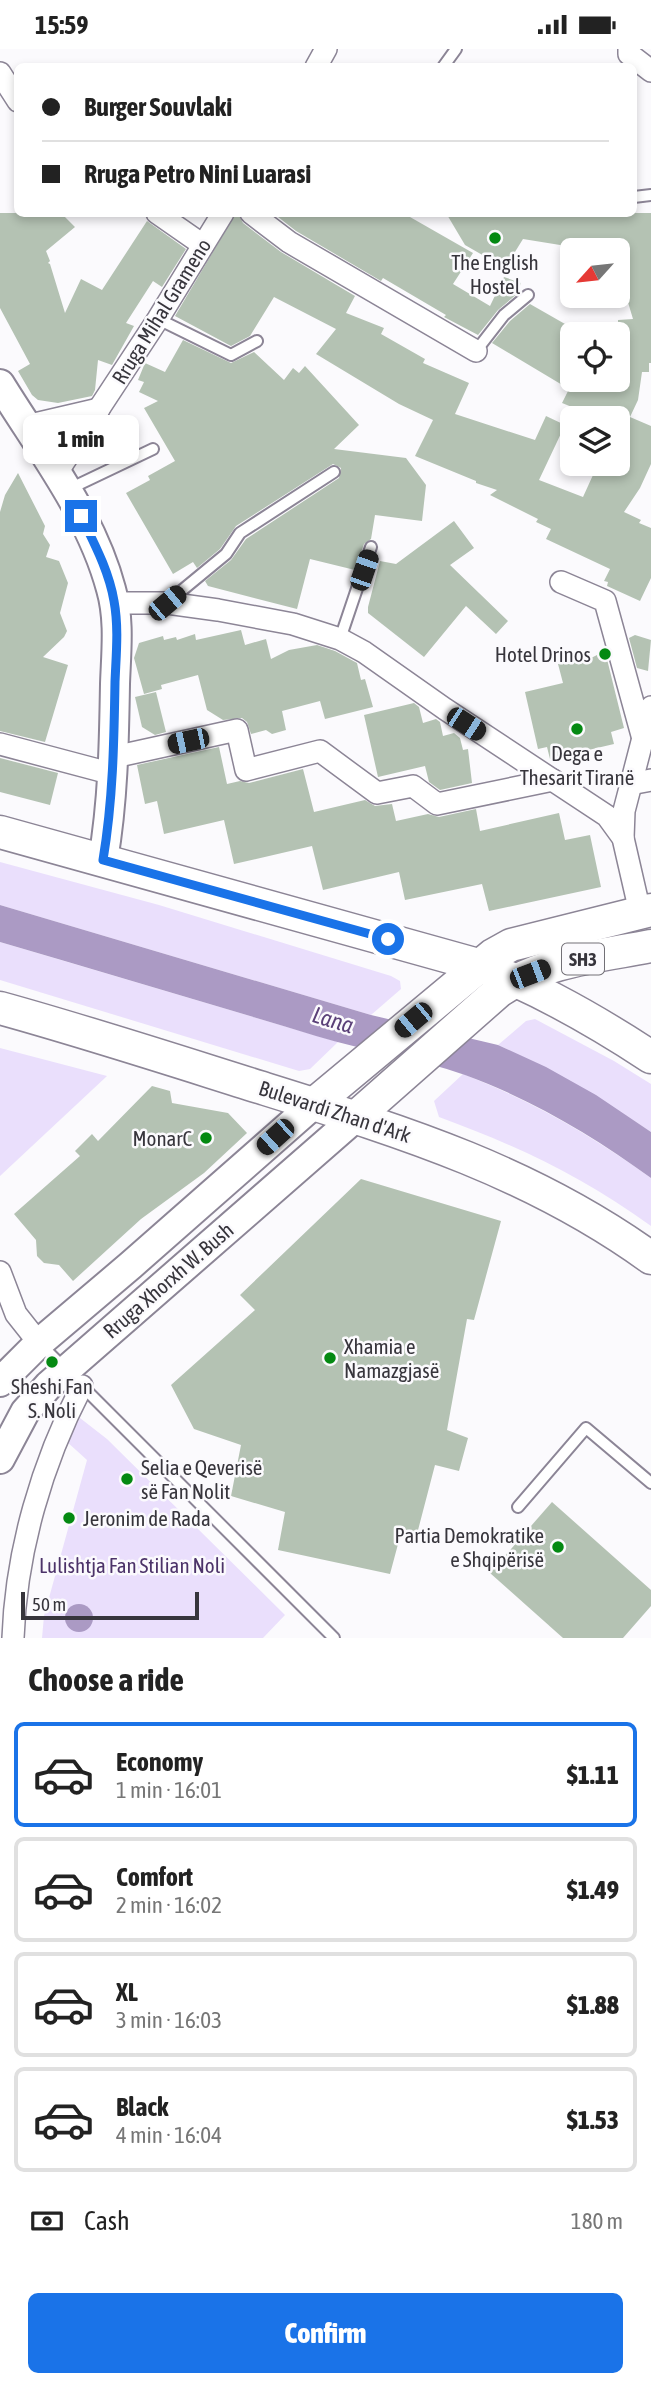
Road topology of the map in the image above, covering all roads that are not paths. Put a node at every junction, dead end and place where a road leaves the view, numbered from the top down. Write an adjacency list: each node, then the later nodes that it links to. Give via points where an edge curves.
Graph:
1 (629, 49): 2 (street, via 629,54)
2 (651, 71)
3 (0, 72): 4 (street)
4 (14, 95)
5 (163, 217): 8 (street)
6 (220, 217): 8 (street, Rruga Mihal Grameno)
7 (256, 217): 12 (street, via 289,242)
8 (203, 244): 10 (street, Rruga Mihal Grameno)
9 (528, 295): 12 (lane, via 504,315)
10 (158, 319): 11 (lane, via 231,355); 14 (street, Rruga Mihal Grameno)
11 (257, 341)
12 (476, 351)
13 (0, 384): 15 (main road)
14 (99, 409): 15 (street); 18 (street, Rruga Mihal Grameno)
15 (26, 426): 18 (main road)
16 (153, 450): 18 (lane)
17 (334, 473): 22 (lane, via 240,533 226,554)
18 (61, 482): 21 (main road, via 103,564)
19 (371, 547): 23 (lane)
20 (561, 582): 25 (street, via 605,601)
21 (114, 603): 22 (street); 27 (main road)
22 (167, 603): 23 (street, via 293,624)
23 (340, 639): 29 (street)
24 (651, 707): 25 (street)
25 (643, 739): 30 (street)
26 (0, 744): 27 (street)
27 (113, 765): 29 (street, via 237,730 246,770 320,751 377,793 413,786 437,804); 33 (main road)
28 (651, 780): 30 (street)
29 (553, 781): 32 (street, via 600,811)
30 (630, 784): 32 (street)
31 (0, 832): 33 (main road)
32 (623, 838): 34 (street)
33 (103, 860): 36 (main road)
34 (645, 911): 36 (main road, SH3, via 511,945)
35 (651, 946): 37 (main road, SH3, via 545,968)
36 (466, 975): 37 (main road); 40 (main road, SH3)
37 (516, 979): 39 (main road); 41 (main road, SH3)
38 (0, 1008): 40 (main road, Bulevardi Zhan d'Ark)
39 (651, 1057)
40 (314, 1104): 41 (main road, Bulevardi Zhan d'Ark); 44 (main road, Rruga Xhorxh W. Bush)
41 (356, 1117): 42 (main road, Bulevardi Zhan d'Ark, via 529,1183); 45 (main road, Rruga Xhorxh W. Bush)
42 (651, 1258)
43 (0, 1272): 44 (street, via 16,1314)
44 (39, 1343): 45 (lane); 46 (main road, Rruga Xhorxh W. Bush)
45 (74, 1378): 47 (main road, Rruga Xhorxh W. Bush, via 25,1412); 50 (street, via 69,1411 37,1497 19,1574); 51 (lane)
46 (0, 1381)
47 (0, 1459)
48 (651, 1483): 49 (lane, via 586,1428)
49 (518, 1507)
50 (13, 1638)
51 (334, 1638)

